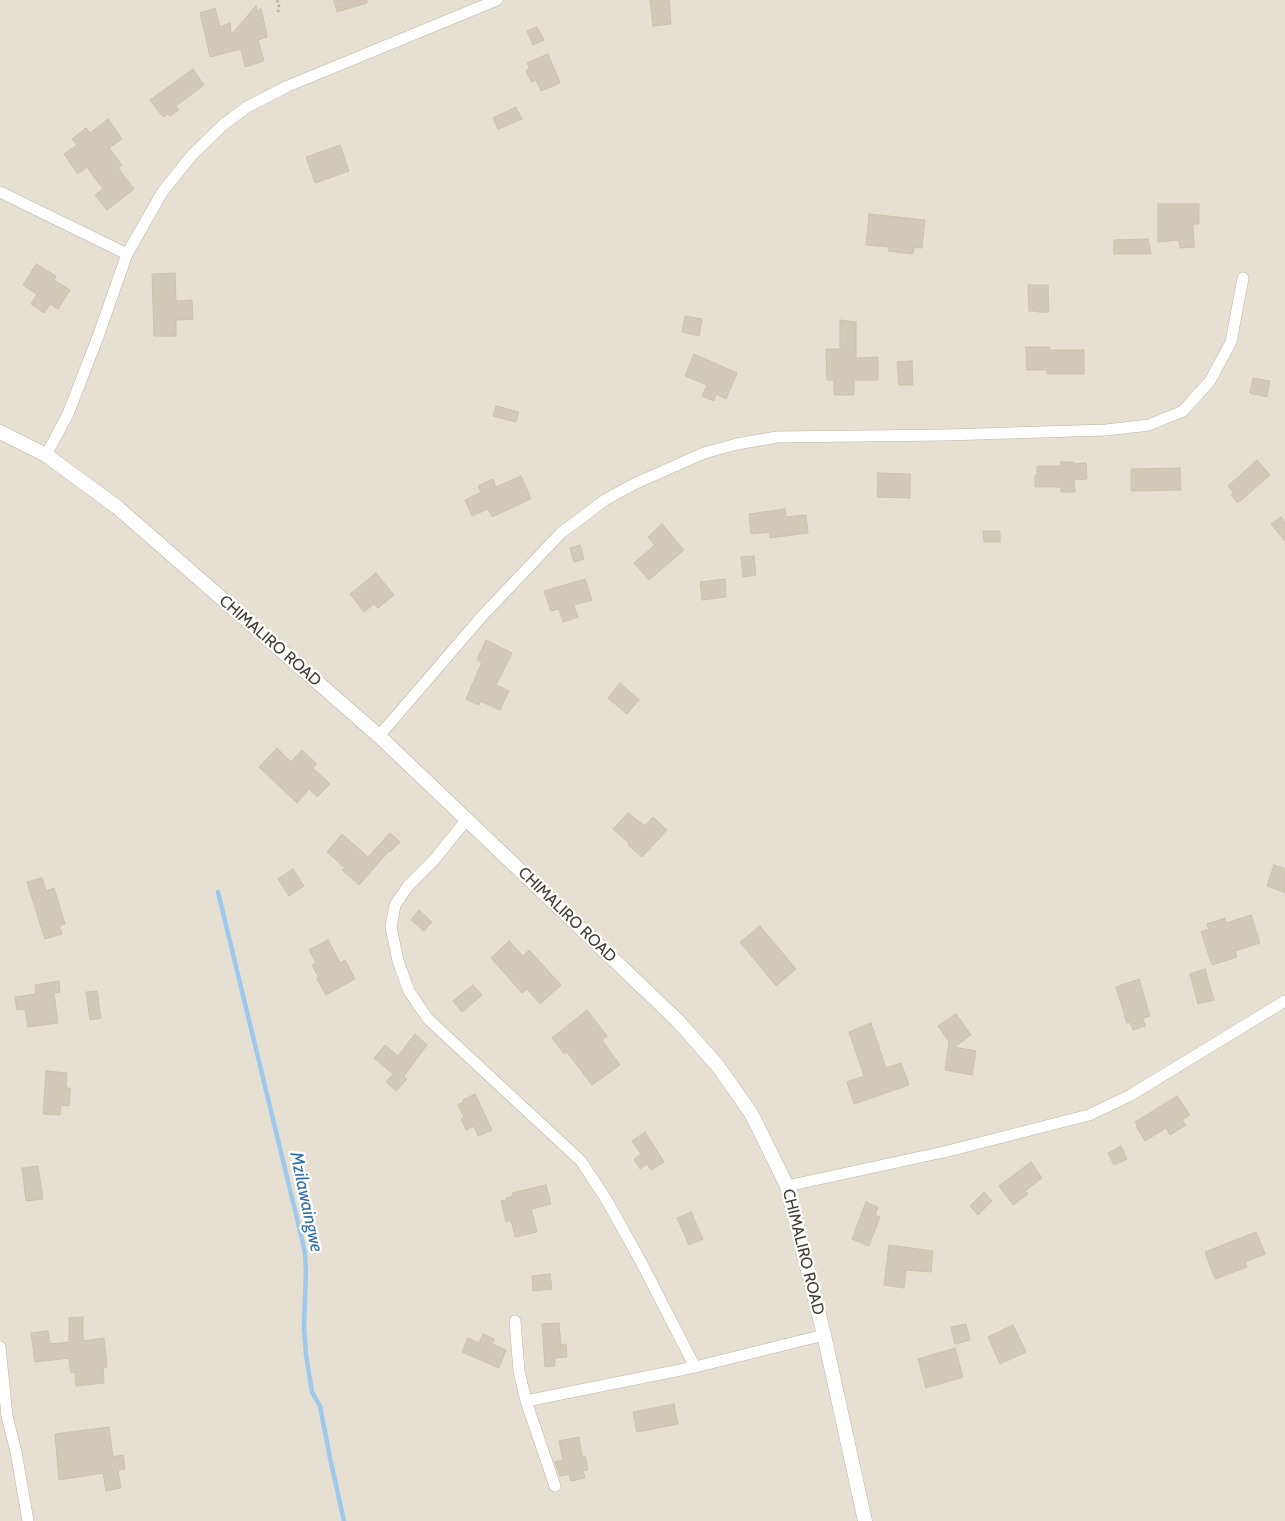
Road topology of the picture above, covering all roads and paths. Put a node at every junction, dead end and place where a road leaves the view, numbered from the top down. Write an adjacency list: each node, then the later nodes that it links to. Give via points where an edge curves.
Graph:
1 (277, 0): 3 (path)
2 (497, 0): 5 (street, via 296,82 248,107 224,125 178,171)
3 (278, 13)
4 (0, 192): 5 (street)
5 (127, 254): 8 (street, via 68,414)
6 (1243, 278): 9 (street, via 1231,342 1210,381 1183,411 1149,425 1106,430 777,437 704,453 627,488 561,533 483,615)
7 (0, 432): 8 (street, CHIMALIRO ROAD)
8 (46, 455): 9 (street, CHIMALIRO ROAD, via 117,507)
9 (379, 736): 10 (street, CHIMALIRO ROAD)
10 (467, 819): 12 (street, CHIMALIRO ROAD, via 677,1020 717,1065 751,1113); 16 (street, via 395,905 391,927 398,962 409,991 428,1019 581,1161 640,1260)
11 (1285, 1001): 12 (street, via 1129,1096 1089,1115 948,1151)
12 (787, 1186): 14 (street, CHIMALIRO ROAD)
13 (516, 1321): 17 (street, via 519,1371)
14 (824, 1335): 16 (street); 21 (street, CHIMALIRO ROAD)
15 (0, 1347): 18 (street)
16 (695, 1367): 17 (street)
17 (526, 1401): 19 (street)
18 (4, 1417): 20 (street, via 16,1452)
19 (555, 1486)
20 (28, 1521)
21 (865, 1521)

